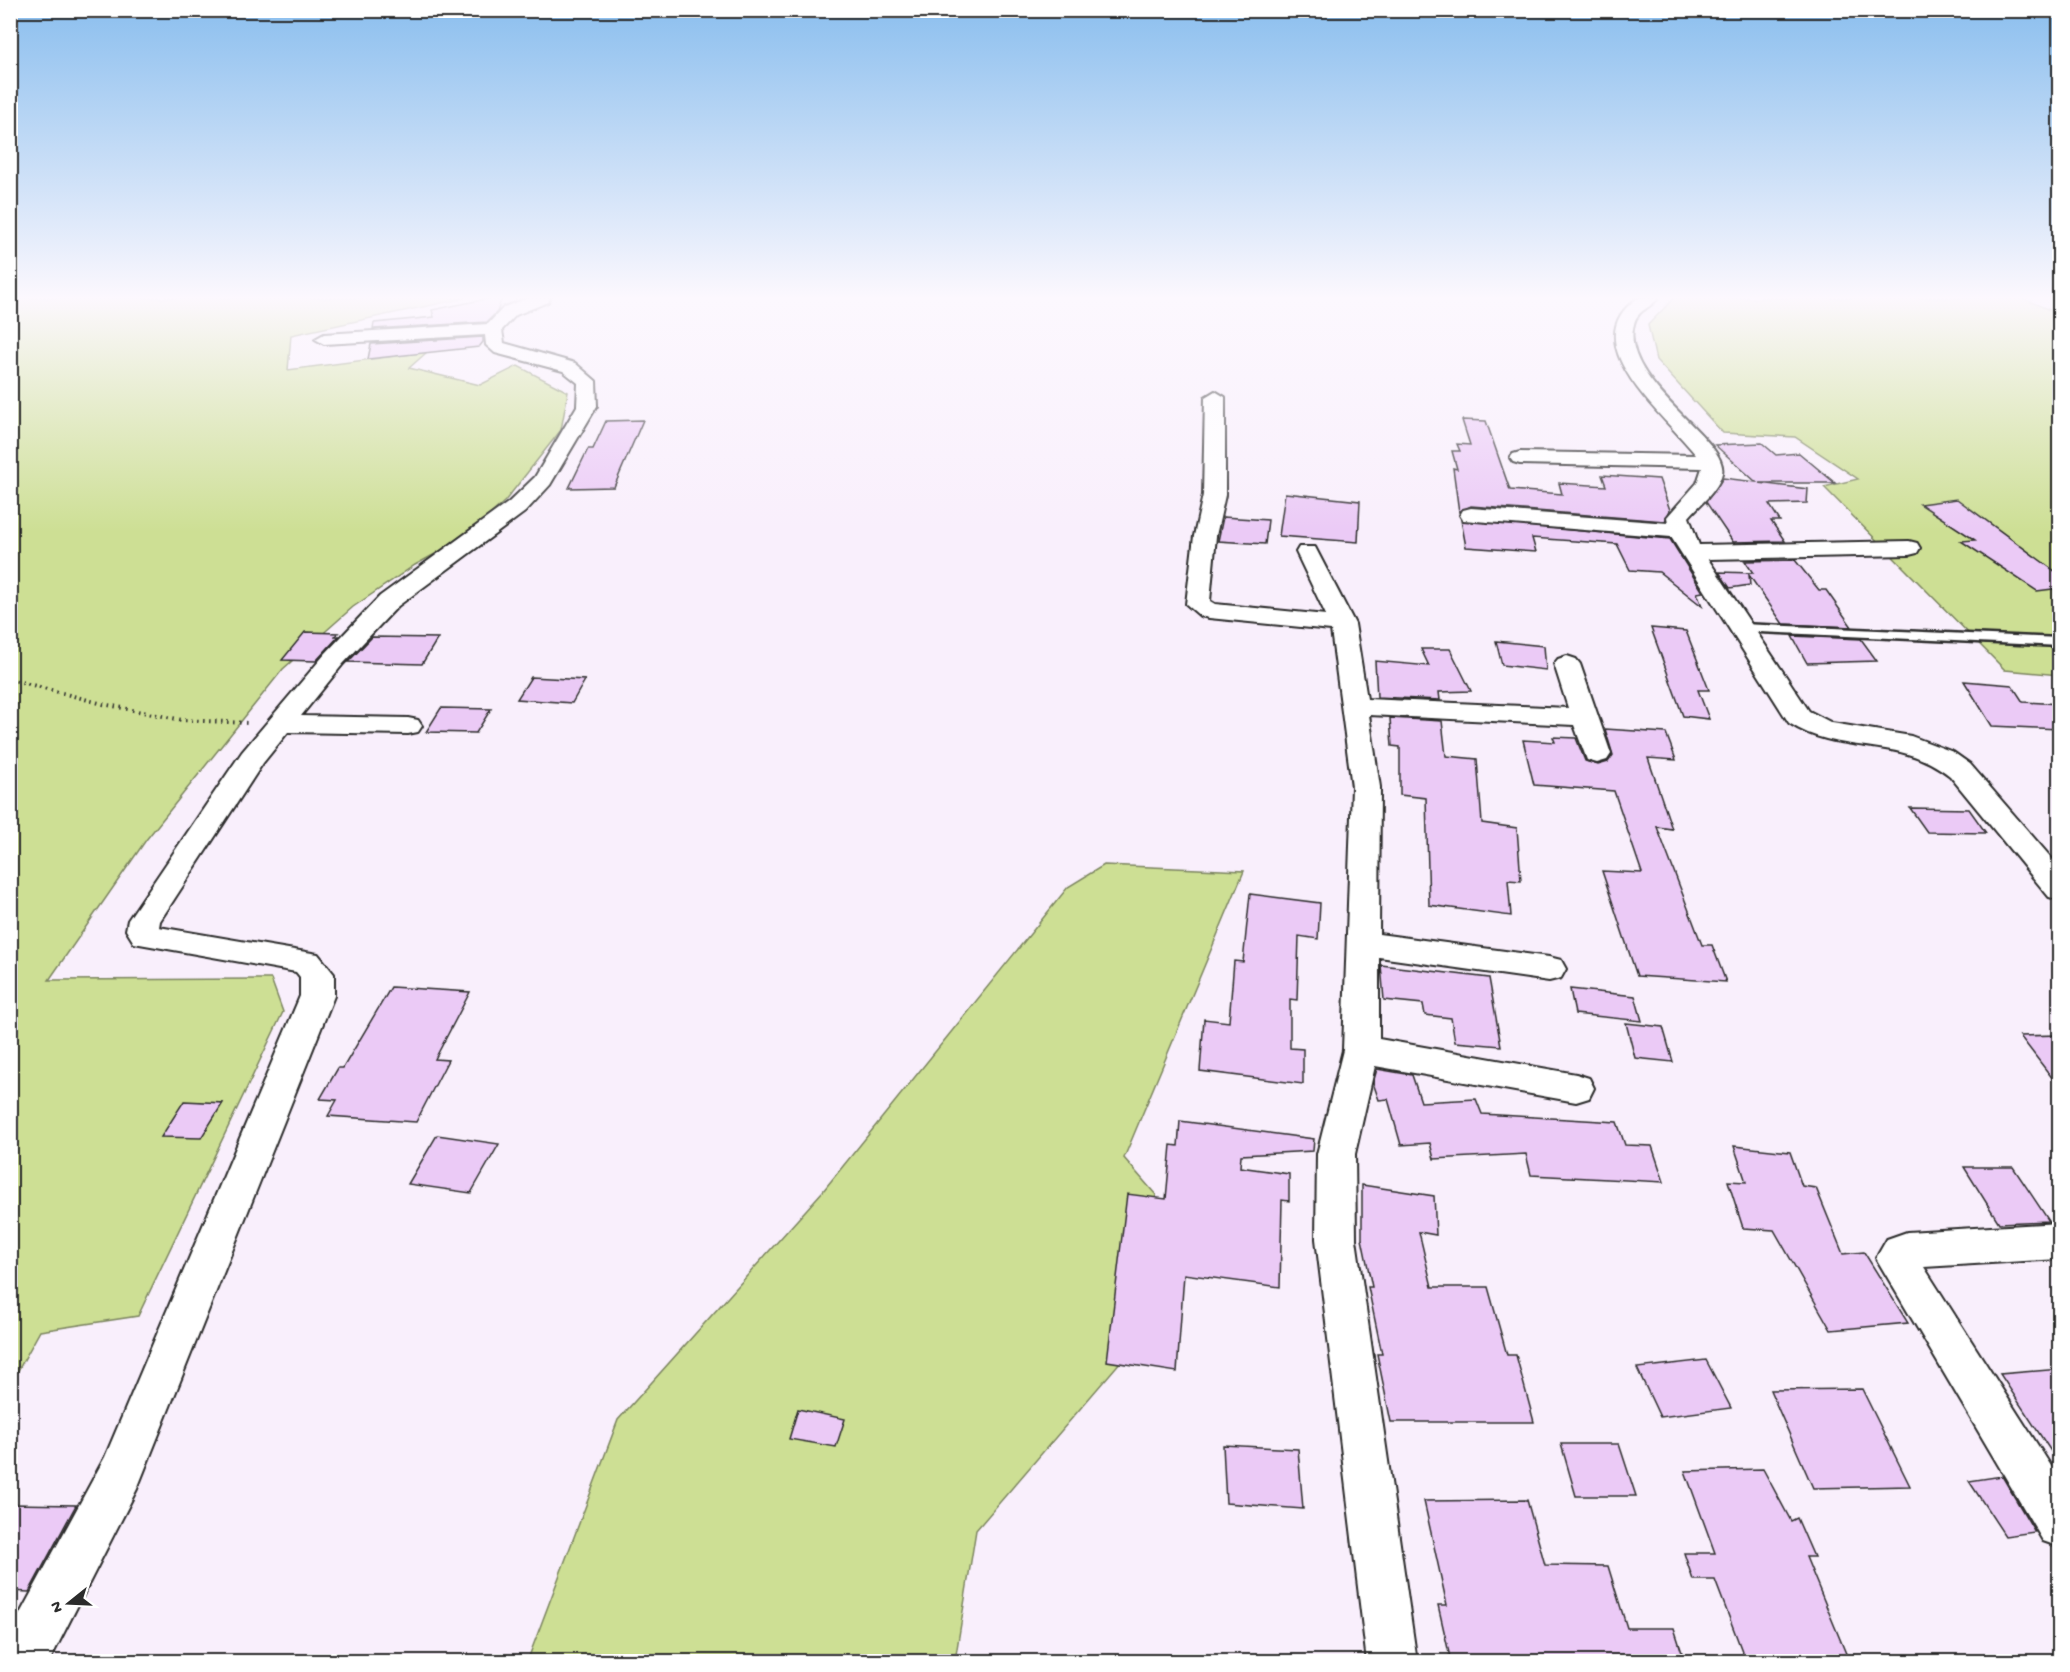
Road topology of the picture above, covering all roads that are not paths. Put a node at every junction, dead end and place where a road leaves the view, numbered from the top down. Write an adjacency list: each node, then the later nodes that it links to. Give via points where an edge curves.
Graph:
1 (581, 376): 16 (street, via 587,381 587,406 543,481 478,537 389,601)
2 (1638, 376): 5 (street, via 1692,434)
3 (1215, 397): 10 (street, via 1214,495 1198,604 1209,610)
4 (1520, 458): 5 (street)
5 (1711, 462): 7 (street, via 1712,472 1704,488 1678,517)
6 (1471, 515): 7 (street)
7 (1687, 541): 8 (street); 11 (street)
8 (1909, 548)
9 (1307, 552): 10 (street)
10 (1343, 624): 14 (street)
11 (1741, 628): 12 (lane); 19 (street, via 1804,722 1914,745 1948,760)
12 (2060, 642)
13 (1567, 664): 15 (street)
14 (1353, 705): 15 (street); 20 (street, via 1366,787)
15 (1585, 717): 18 (street)
16 (279, 724): 17 (street); 26 (street, via 144,920 142,930 152,937 299,959 317,974 317,996 121,1473)
17 (408, 726)
18 (1597, 754)
19 (2060, 889)
20 (1362, 943): 21 (street); 22 (street)
21 (1549, 969)
22 (1361, 1050): 23 (street); 27 (street, via 1336,1154 1336,1239)
23 (1576, 1088)
24 (2060, 1241): 25 (street, via 1907,1250 1896,1257)
25 (2060, 1524)
26 (22, 1662)
27 (1392, 1662)

